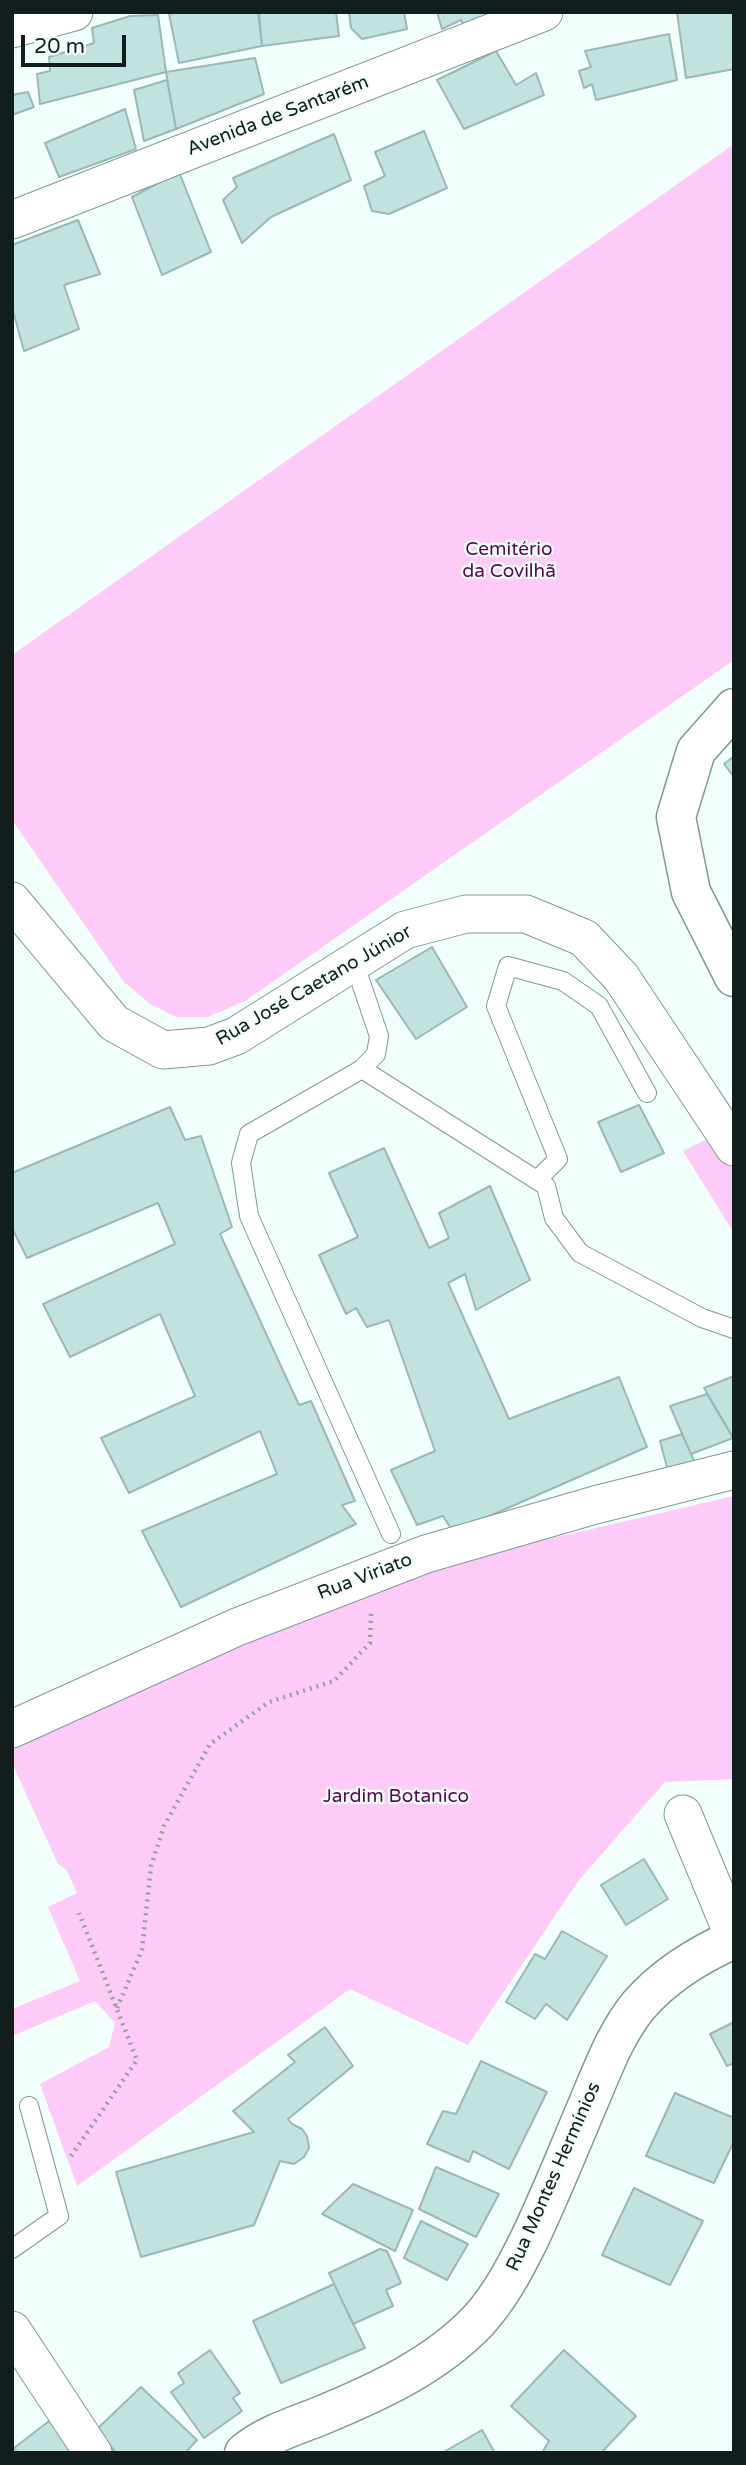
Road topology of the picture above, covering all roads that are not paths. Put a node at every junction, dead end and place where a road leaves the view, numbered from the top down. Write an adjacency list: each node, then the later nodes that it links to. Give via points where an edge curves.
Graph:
1 (74, 12): 3 (street)
2 (544, 12): 4 (street, Avenida de Santarém)
3 (12, 29)
4 (12, 220)
5 (734, 708): 8 (main road, via 696,751 676,817 691,892)
6 (12, 901): 7 (street, Rua José Caetano Júnior, via 114,1023 163,1050 209,1046 236,1036)
7 (354, 962): 9 (lane, via 379,1036 376,1054); 11 (street, Rua José Caetano Júnior, via 405,930 466,914 526,914 584,938 621,977)
8 (734, 977)
9 (362, 1069): 12 (lane); 15 (lane, via 249,1134 241,1163 249,1216)
10 (647, 1093): 12 (lane, via 599,1006 563,981 508,966 496,1006 558,1159)
11 (734, 1147)
12 (537, 1180): 13 (lane, via 547,1186 554,1218 580,1253 702,1318)
13 (734, 1329)
14 (734, 1470): 16 (street, Rua Viriato, via 595,1505 372,1574 237,1627)
15 (391, 1534)
16 (12, 1729)
17 (683, 1814): 18 (street)
18 (734, 1938): 23 (main road, Rua Montes Hermínios, via 671,1974 640,2005 616,2039 528,2242 478,2321 417,2370)
19 (29, 2106): 20 (lane, via 58,2216)
20 (12, 2249)
21 (12, 2330): 22 (street)
22 (93, 2453)
23 (244, 2453)

